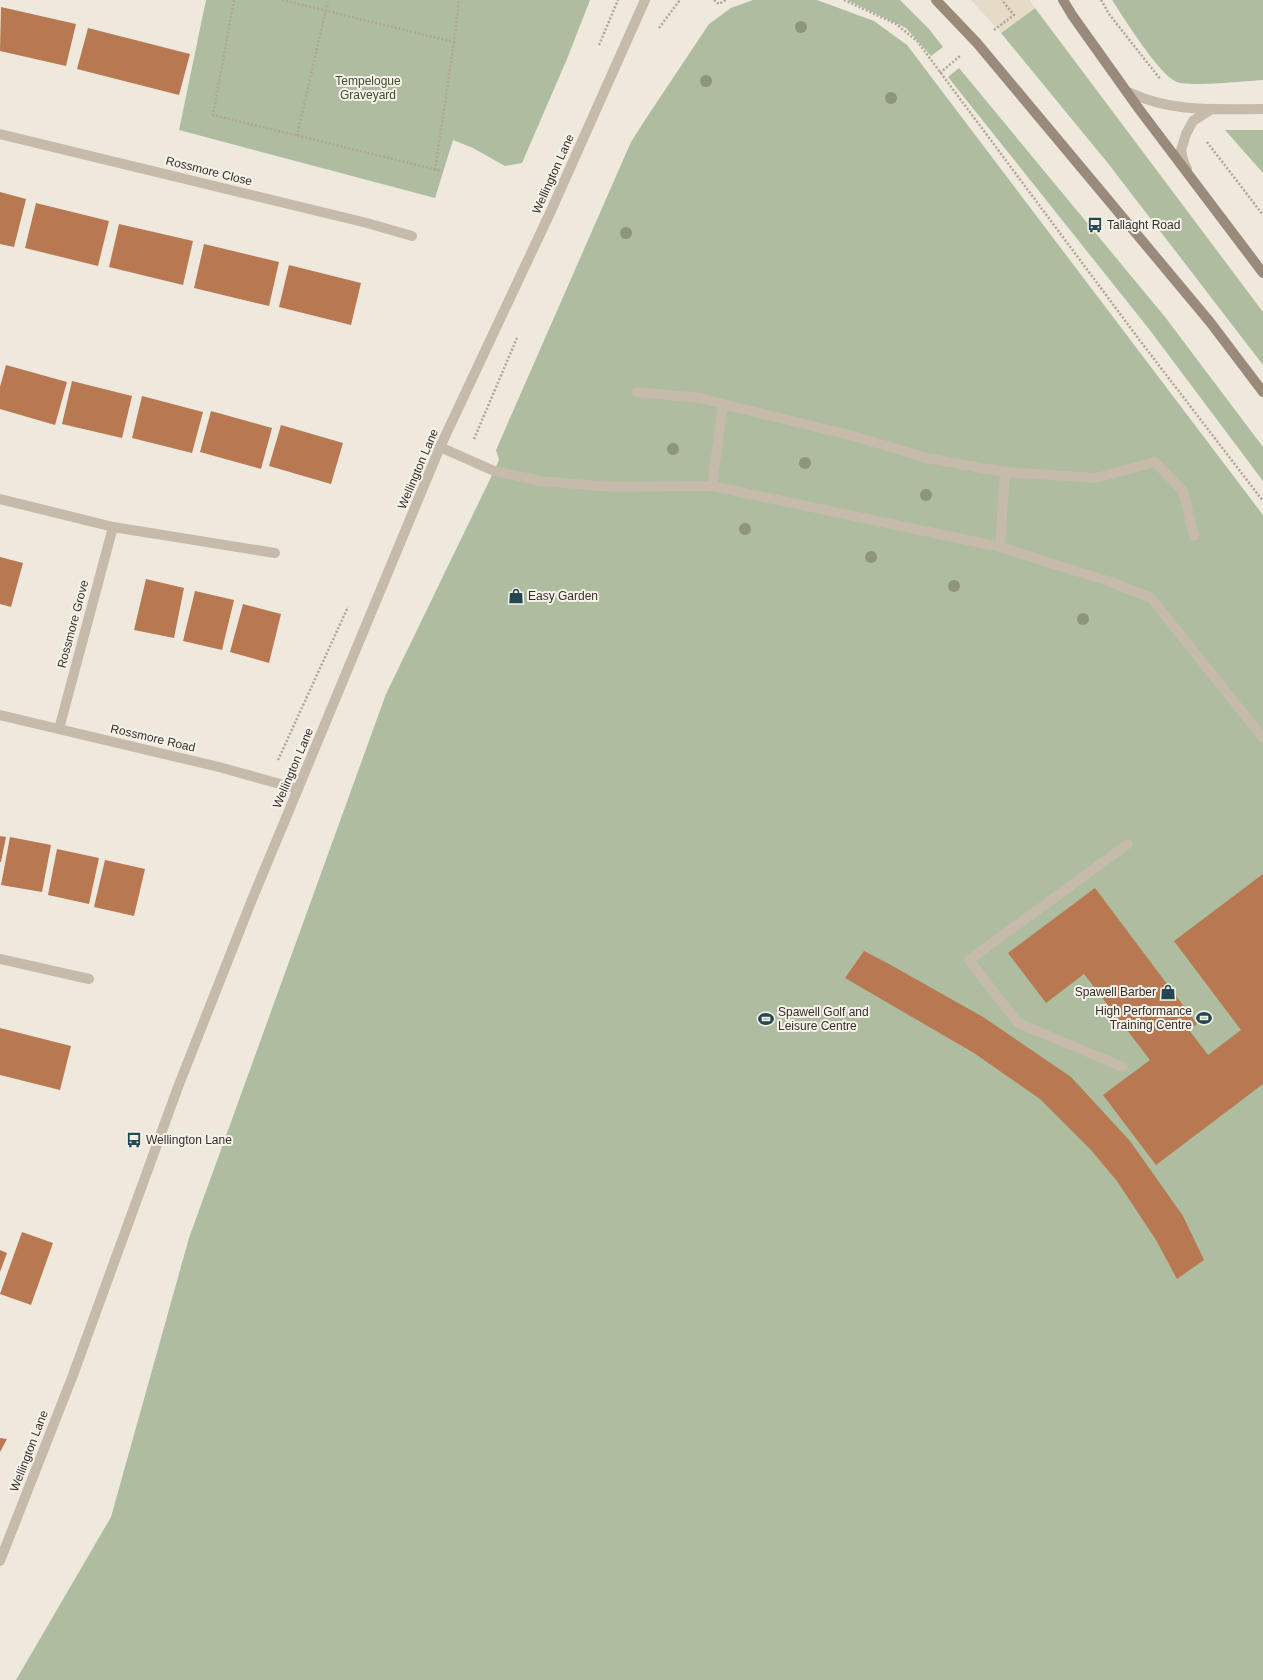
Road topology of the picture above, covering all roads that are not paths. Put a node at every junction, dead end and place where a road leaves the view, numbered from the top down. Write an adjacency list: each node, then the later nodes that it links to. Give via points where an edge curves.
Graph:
1 (645, 0): 14 (street, Wellington Lane, via 550,213)
2 (936, 0): 12 (main road, via 977,43 1210,322)
3 (1063, 0): 4 (main road)
4 (1128, 92): 6 (street, via 1170,106); 8 (main road)
5 (1263, 109): 6 (street)
6 (1210, 110): 8 (street, via 1193,121 1186,134 1181,150)
7 (0, 134): 9 (street, Rossmore Close)
8 (1189, 174): 10 (main road)
9 (412, 236)
10 (1263, 273)
11 (637, 392): 13 (street, via 700,398)
12 (1263, 392)
13 (723, 404): 15 (street, via 857,437 926,458); 16 (street)
14 (440, 447): 16 (street, via 494,471 541,482 611,488); 25 (street, Wellington Lane)
15 (1005, 472): 19 (street, via 1096,478 1156,462 1183,491); 20 (street)
16 (712, 486): 20 (street)
17 (0, 499): 18 (street)
18 (113, 527): 21 (street); 23 (street, Rossmore Grove)
19 (1194, 536)
20 (1000, 547): 24 (street, via 1114,583 1151,598)
21 (275, 553)
22 (0, 715): 23 (street, Rossmore Road)
23 (59, 729): 25 (street, Rossmore Road, via 219,767)
24 (1263, 738)
25 (298, 789): 30 (street, Wellington Lane, via 178,1087 73,1375)
26 (1128, 844): 29 (street, via 969,960 1018,1023)
27 (0, 959): 28 (street)
28 (89, 979)
29 (1123, 1067)
30 (0, 1561)

